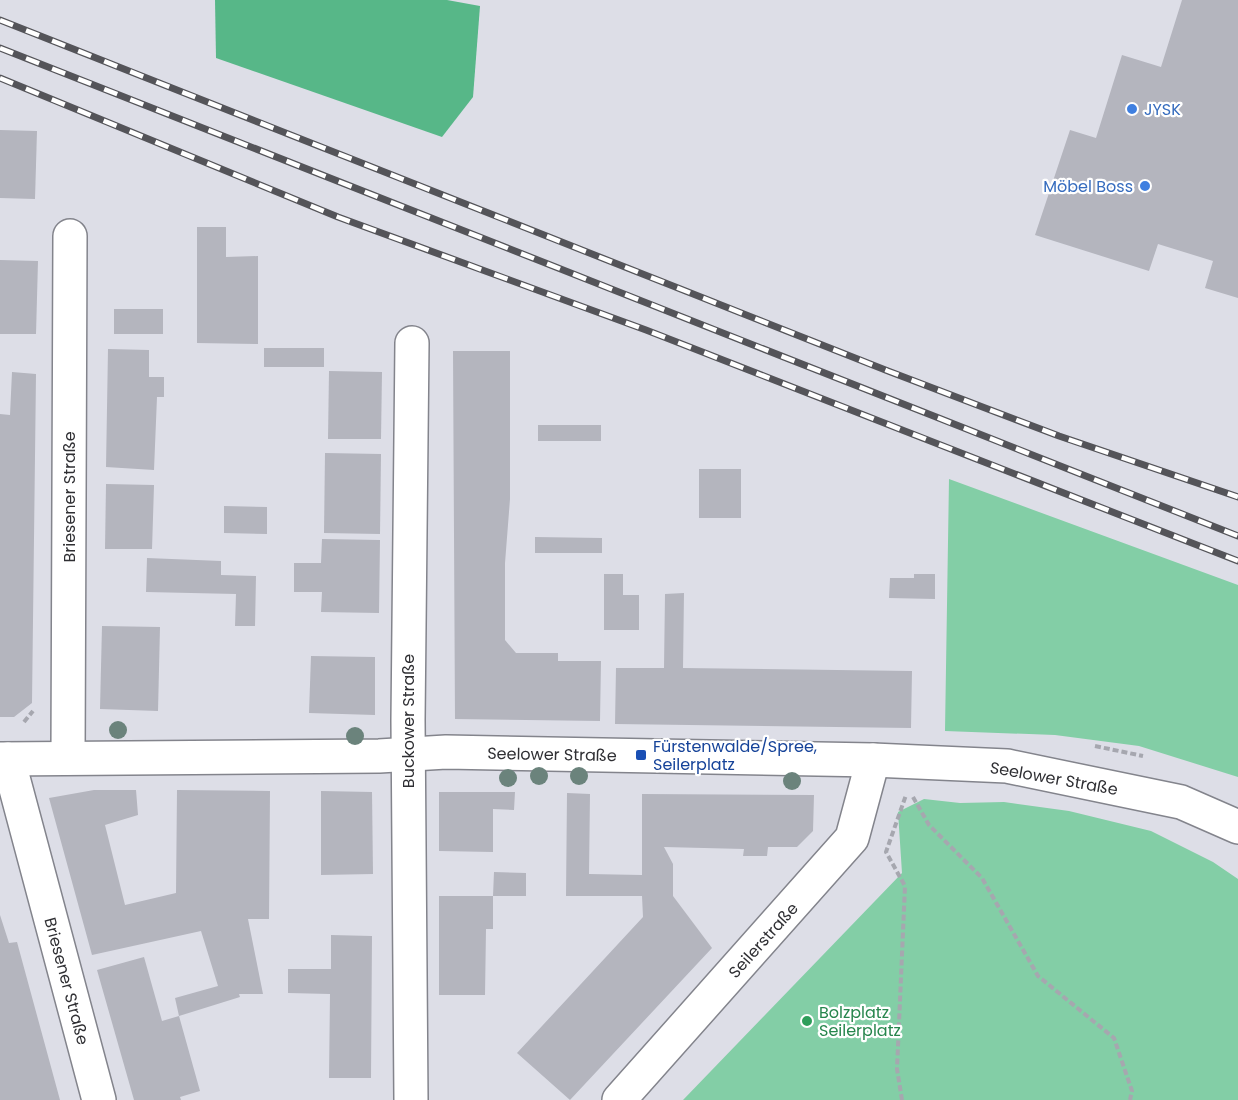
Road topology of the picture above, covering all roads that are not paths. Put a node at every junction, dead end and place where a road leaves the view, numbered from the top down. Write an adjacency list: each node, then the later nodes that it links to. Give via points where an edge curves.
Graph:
1 (70, 236): 4 (street, Briesener Straße)
2 (412, 343): 3 (street, Buckower Straße)
3 (408, 754): 4 (street, Seelower Straße); 6 (street, Seelower Straße); 9 (street, Buckower Straße)
4 (68, 758): 5 (street, Seelower Straße)
5 (4, 759): 8 (street, Briesener Straße)
6 (873, 760): 7 (street, Seelower Straße, via 1017,768 1181,802); 10 (street, Seilerstraße, via 852,838)
7 (1238, 827)
8 (99, 1100)
9 (411, 1100)
10 (619, 1100)

